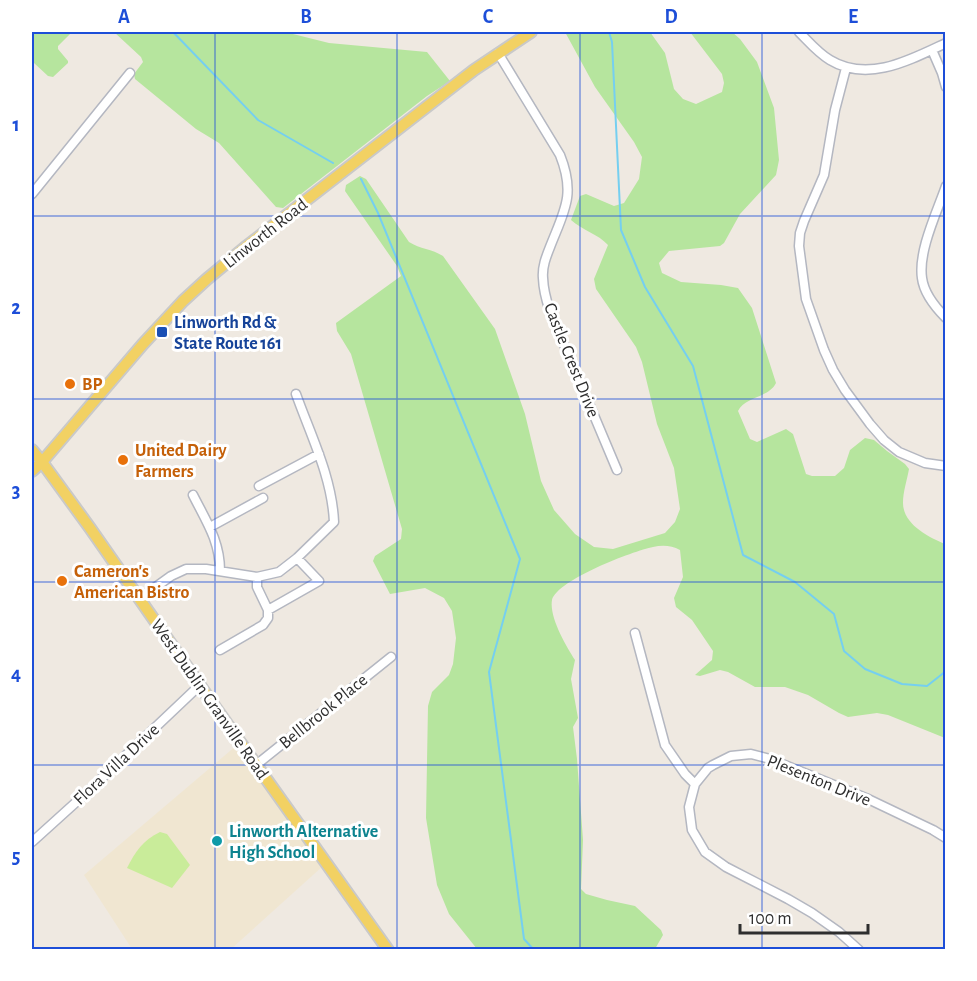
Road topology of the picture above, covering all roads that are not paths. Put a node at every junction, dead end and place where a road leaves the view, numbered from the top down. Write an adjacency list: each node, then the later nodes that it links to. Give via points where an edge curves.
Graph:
1 (531, 32): 5 (main road, Linworth Road)
2 (799, 32): 6 (street, via 819,52)
3 (945, 43): 4 (street)
4 (932, 50): 6 (street, via 877,69); 8 (street)
5 (498, 53): 15 (main road, Linworth Road, via 247,246 183,301); 18 (street, Castle Crest Drive, via 566,170 567,203 545,261 544,291)
6 (846, 68): 16 (street, via 824,175 800,233 806,299 833,370 870,424 899,452)
7 (130, 73): 10 (street)
8 (945, 87)
9 (945, 186): 11 (street, via 925,248 922,279 927,294)
10 (32, 194)
11 (945, 318)
12 (296, 394): 14 (street)
13 (32, 450): 15 (main road, West Dublin Granville Road)
14 (319, 454): 19 (street); 23 (street, via 334,522)
15 (42, 462): 17 (main road, Linworth Road); 26 (main road, West Dublin Granville Road)
16 (945, 466)
17 (32, 471)
18 (617, 471)
19 (259, 486)
20 (193, 495): 22 (street)
21 (263, 498): 22 (street)
22 (210, 527): 24 (street, via 219,549)
23 (297, 558): 25 (street, via 279,572); 27 (street, via 319,581)
24 (220, 571): 25 (street); 26 (street, via 186,569)
25 (256, 577): 27 (street)
26 (139, 599): 31 (main road, West Dublin Granville Road)
27 (268, 610): 29 (street, via 263,625)
28 (635, 633): 33 (street, via 665,745)
29 (220, 650)
30 (390, 657): 32 (street, Bellbrook Place)
31 (200, 685): 32 (main road, West Dublin Granville Road); 35 (street, Flora Villa Drive)
32 (256, 765): 36 (main road, West Dublin Granville Road)
33 (694, 784): 34 (street, Plesenton Drive, via 713,765 731,756 751,754 866,798); 37 (street, via 689,807 692,830 705,852 812,913)
34 (945, 838)
35 (32, 842)
36 (388, 950)
37 (859, 950)

